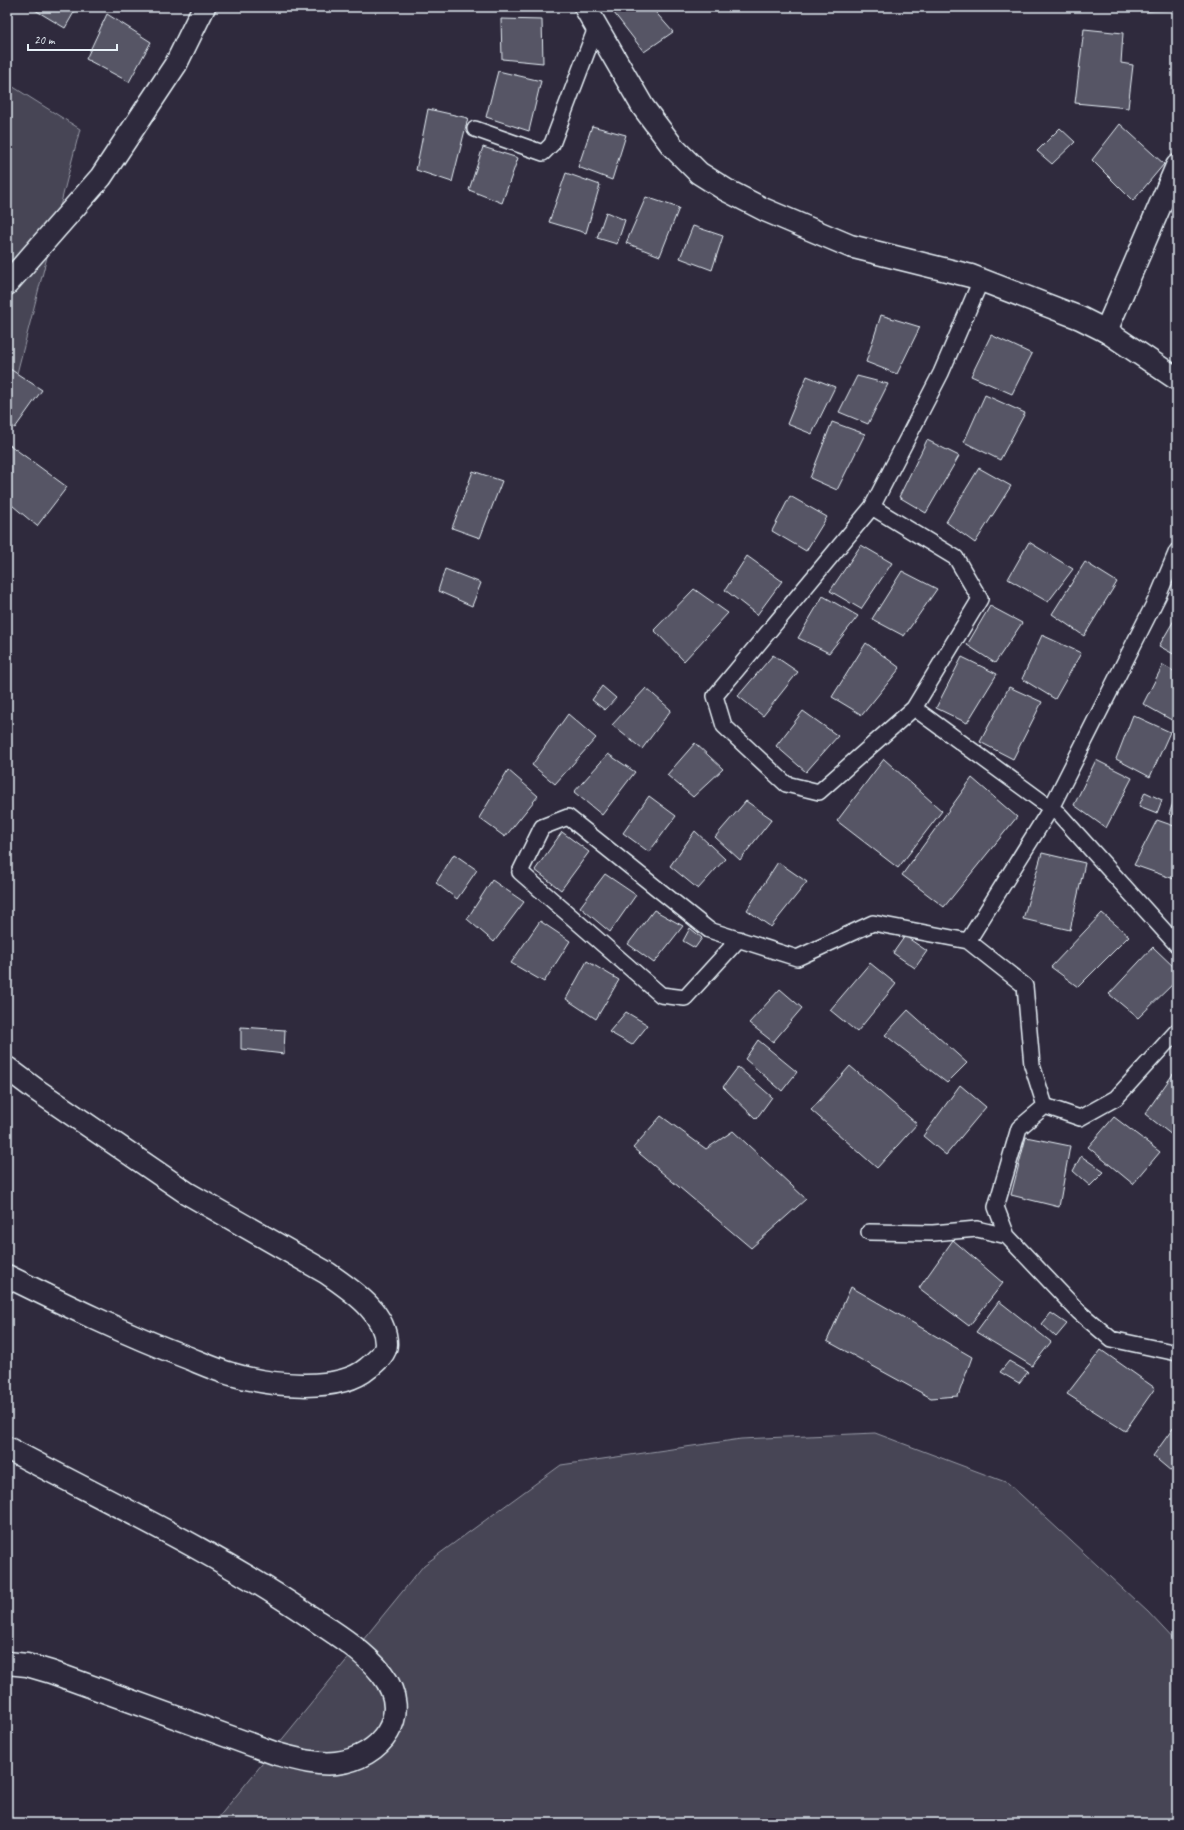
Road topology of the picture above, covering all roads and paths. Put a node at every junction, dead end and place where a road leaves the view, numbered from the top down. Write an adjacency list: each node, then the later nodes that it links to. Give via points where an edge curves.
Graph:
1 (204, 7): 7 (street, via 176,64 101,177)
2 (585, 7): 3 (street)
3 (596, 28): 4 (lane, via 552,144 543,153); 6 (street, via 657,127 699,173 765,210 850,246)
4 (475, 129)
5 (1177, 166): 8 (street)
6 (981, 280): 8 (street, via 1080,318); 10 (lane, via 941,373)
7 (7, 284)
8 (1106, 331): 9 (street)
9 (1177, 379)
10 (872, 507): 12 (lane, via 956,558 980,599); 12 (lane, via 714,696 724,726 786,784 819,792)
11 (1177, 551): 13 (lane, via 1159,594)
12 (914, 708): 13 (lane)
13 (1050, 808): 15 (lane); 16 (lane, via 1059,814)
14 (739, 939): 14 (lane, via 709,930 568,817 542,827 520,872 662,995 685,998); 15 (lane, via 797,958 873,923)
15 (968, 941): 19 (lane, via 1025,986 1032,1065)
16 (1177, 946)
17 (1177, 1031): 19 (lane, via 1116,1098 1080,1118)
18 (7, 1068): 22 (street, via 187,1193 346,1286 366,1303 383,1326 386,1346 380,1358 363,1372 339,1382 304,1386 267,1383 231,1374 136,1338)
19 (1045, 1106): 21 (lane, via 1019,1128 996,1207)
20 (869, 1232): 21 (lane, via 933,1233 977,1229)
21 (1007, 1236): 23 (lane, via 1079,1312 1111,1339)
22 (7, 1276)
23 (1177, 1353)
24 (7, 1448): 25 (street, via 234,1570 281,1597 331,1631 364,1656 382,1674 394,1696 396,1715 387,1734 373,1750 357,1758 336,1763 316,1763 277,1754 51,1672)
25 (7, 1663)

